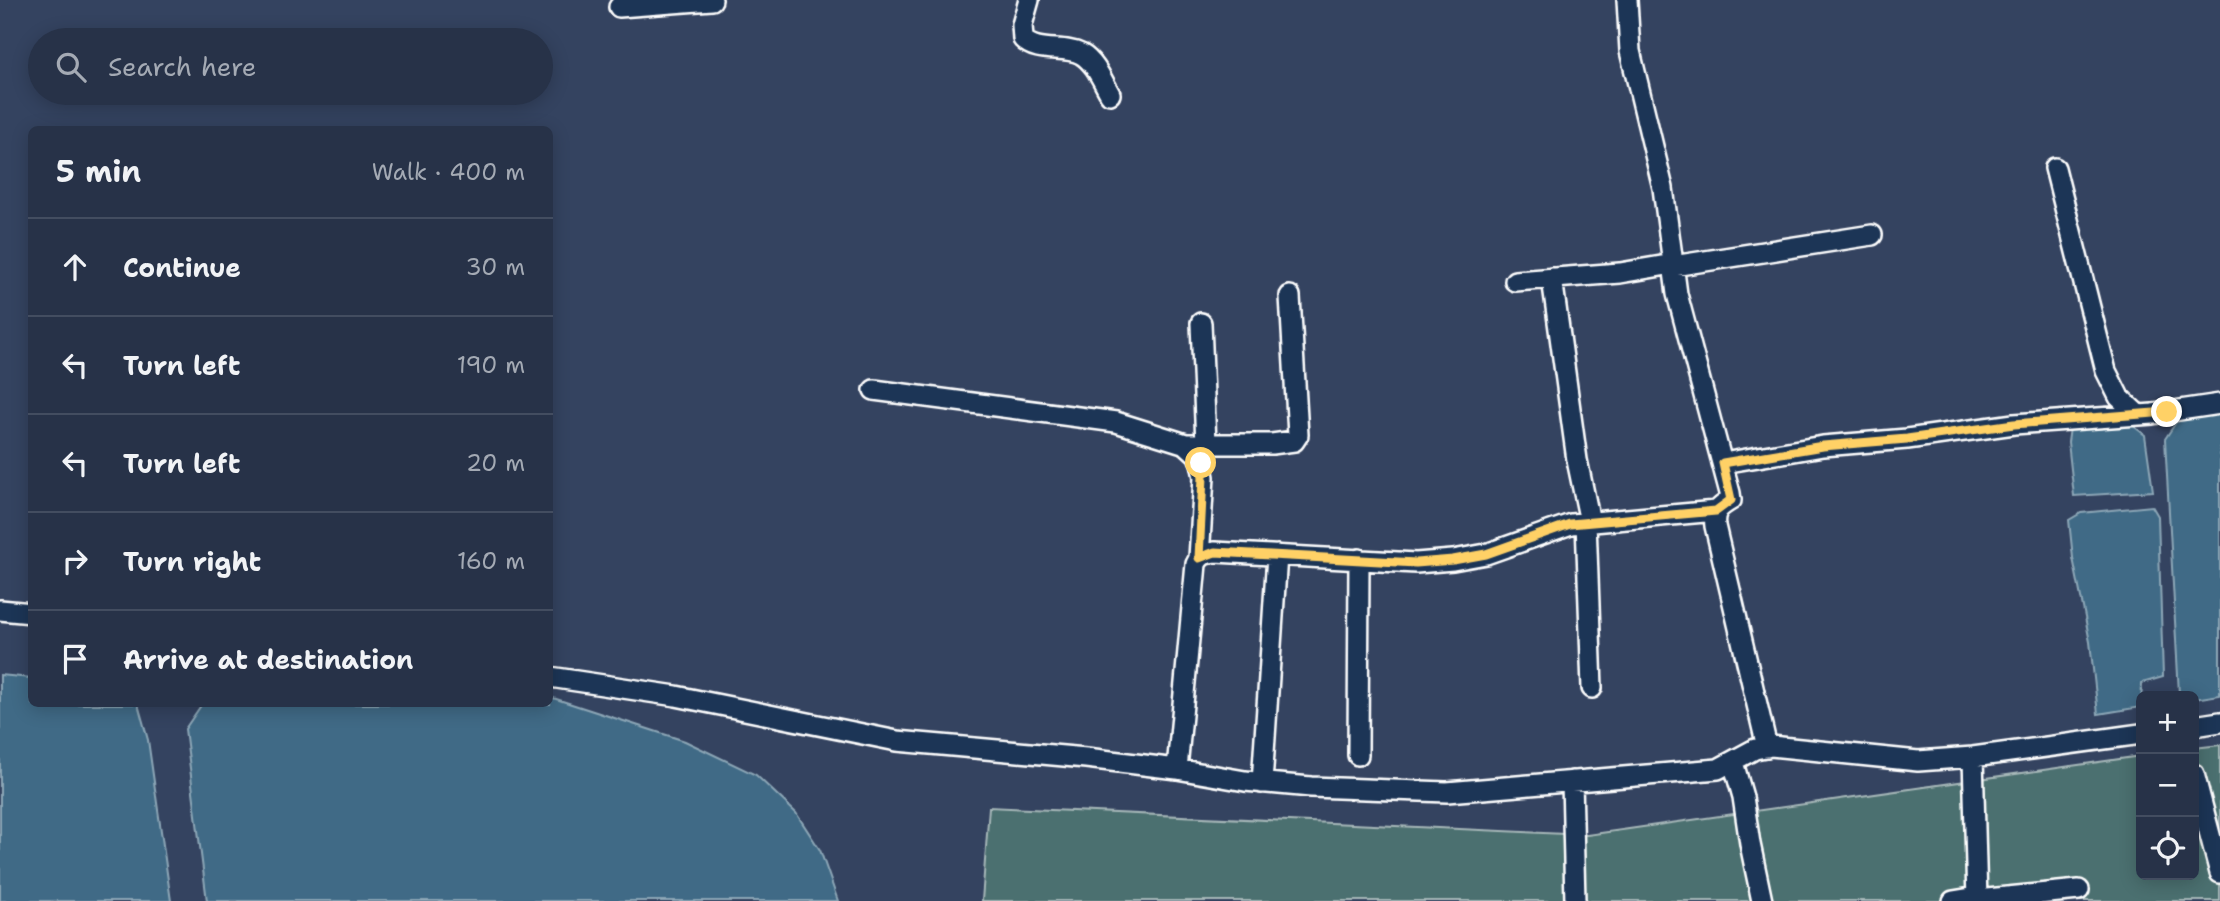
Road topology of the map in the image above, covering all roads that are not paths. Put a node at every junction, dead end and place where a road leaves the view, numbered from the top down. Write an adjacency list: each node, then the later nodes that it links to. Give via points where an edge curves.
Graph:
1 (712, 0): 4 (street)
2 (1029, 0): 5 (street, via 1023,39 1032,46 1080,54)
3 (1627, 0): 8 (street, via 1630,51 1663,188)
4 (619, 7)
5 (1110, 93)
6 (2055, 168): 15 (street, via 2106,371 2119,397)
7 (1872, 235): 8 (street)
8 (1666, 266): 9 (street); 17 (street)
9 (1552, 278): 10 (street); 19 (street)
10 (1514, 281)
11 (1290, 296): 16 (street, via 1298,435 1287,443)
12 (1201, 323): 16 (street)
13 (874, 390): 16 (street, via 1116,422)
14 (2220, 404): 15 (street)
15 (2137, 414): 17 (street, via 1823,446)
16 (1196, 444): 21 (street, via 1203,477)
17 (1723, 463): 18 (street)
18 (1722, 506): 19 (street); 30 (street, via 1714,517 1715,526)
19 (1588, 522): 22 (street, via 1453,560); 26 (street)
20 (1278, 555): 21 (street, via 1215,552); 22 (street); 36 (street)
21 (1199, 558): 34 (street)
22 (1359, 559): 31 (street)
23 (0, 610): 24 (street)
24 (28, 613)
25 (553, 677): 34 (street, via 676,696 870,737)
26 (1592, 688)
27 (2220, 722): 28 (street)
28 (2199, 725)
29 (2136, 735): 32 (street)
30 (1767, 747): 32 (street, via 1919,761); 33 (street)
31 (1358, 755)
32 (1973, 757): 40 (street)
33 (1732, 762): 35 (street, via 1718,769); 42 (street)
34 (1177, 769): 36 (street)
35 (1572, 781): 36 (street, via 1447,792); 41 (street)
36 (1262, 782)
37 (2199, 793): 38 (street)
38 (2220, 873)
39 (2079, 890): 40 (street)
40 (1977, 899): 43 (street)
41 (1574, 901)
42 (1762, 901)
43 (1953, 901)

